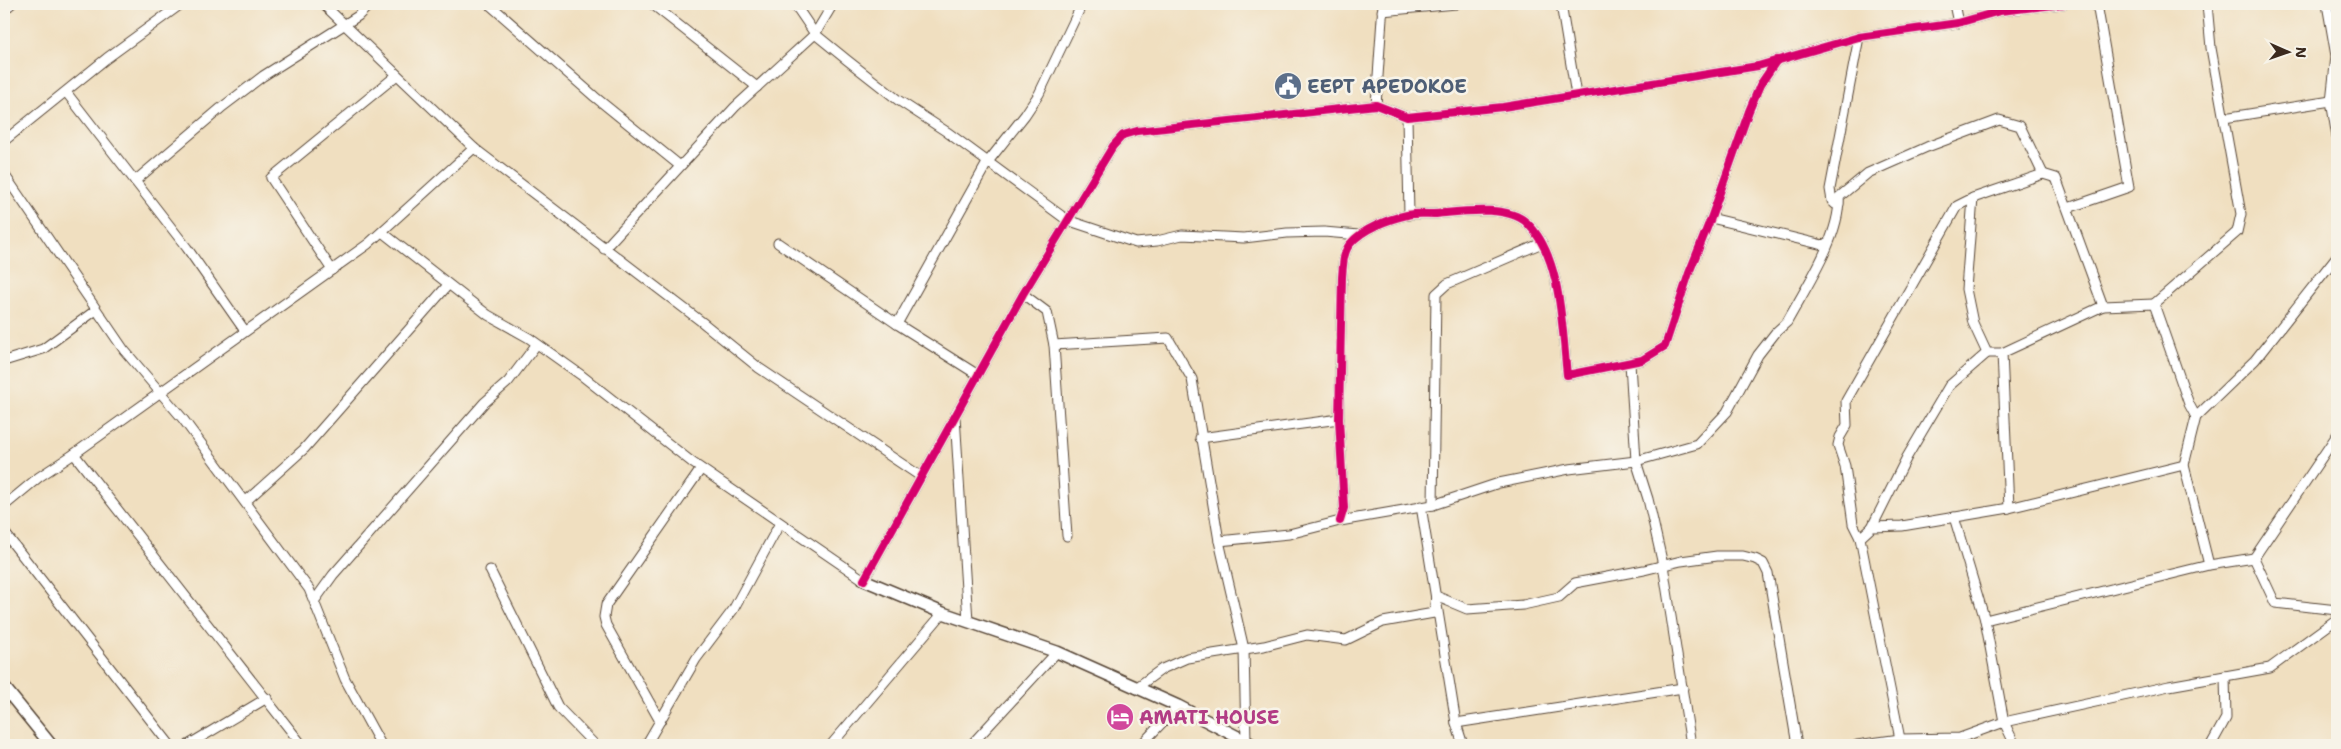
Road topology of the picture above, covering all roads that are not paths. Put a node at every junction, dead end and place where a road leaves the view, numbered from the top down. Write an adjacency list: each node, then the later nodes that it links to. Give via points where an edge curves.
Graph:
1 (11, 4): 19 (street)
2 (181, 4): 28 (street)
3 (323, 4): 21 (street)
4 (370, 4): 21 (street)
5 (489, 4): 17 (street)
6 (652, 4): 27 (street)
7 (792, 4): 22 (street)
8 (833, 4): 22 (street)
9 (1082, 4): 37 (street, via 1038,94)
10 (1456, 4): 18 (street)
11 (1561, 4): 29 (street)
12 (1954, 4): 20 (street)
13 (2063, 4): 20 (street, via 2000,11)
14 (2097, 4): 44 (street, via 2129,187)
15 (2207, 4): 33 (street, via 2211,48)
16 (2328, 4): 24 (street)
17 (499, 7): 38 (street, via 601,101)
18 (1382, 8): 31 (street)
19 (4, 10)
20 (1958, 23): 23 (street)
21 (344, 24): 26 (street); 41 (street, via 263,76)
22 (816, 34): 27 (street); 37 (street, via 898,100)
23 (1859, 37): 25 (street); 42 (street, via 1830,189 1835,204 1839,204)
24 (2337, 56): 30 (street)
25 (1777, 60): 29 (street, via 1758,66); 46 (street, via 1760,85 1749,111)
26 (397, 75): 36 (street); 55 (street, via 270,178)
27 (757, 87): 38 (street)
28 (66, 92): 35 (street); 41 (street)
29 (1576, 94): 32 (street, via 1503,107)
30 (2331, 100): 33 (street); 34 (street)
31 (1376, 105): 32 (street); 47 (street, via 1123,135)
32 (1407, 117): 45 (street)
33 (2224, 118): 58 (street, via 2241,214 2237,232)
34 (2337, 137)
35 (4, 141)
36 (474, 148): 48 (street); 53 (street)
37 (987, 163): 47 (street); 61 (street)
38 (679, 165): 53 (street)
39 (4, 174): 60 (street)
40 (2043, 174): 42 (street, via 2020,126 1999,120 1868,173); 43 (street); 44 (street, via 2056,178)
41 (135, 181): 62 (street)
42 (1839, 197): 50 (street, via 1839,213)
43 (1973, 198): 66 (street, via 1966,289 1973,323); 92 (street, via 1957,206 1846,401 1847,425 1838,445 1845,466 1853,524)
44 (2068, 208): 59 (street)
45 (1409, 215): 49 (street); 52 (street, via 1474,211 1509,214 1526,222)
46 (1711, 218): 50 (street, via 1789,238); 68 (street, via 1665,346 1649,358)
47 (1067, 220): 49 (street, via 1136,243 1182,235 1244,238 1324,232); 57 (street)
48 (382, 232): 55 (street); 56 (street)
49 (1359, 235): 73 (street, via 1348,245 1344,258)
50 (1828, 242): 77 (street, via 1787,322 1758,355 1727,412 1697,444)
51 (778, 243): 61 (street)
52 (1542, 243): 68 (street, via 1551,262 1567,375); 82 (street, via 1447,284 1436,294)
53 (604, 249): 80 (street, via 751,362)
54 (2337, 256): 72 (street, via 2255,360)
55 (332, 270): 62 (street)
56 (448, 285): 63 (street); 81 (street, via 304,449)
57 (1023, 294): 64 (street, via 1047,312); 69 (street)
58 (2154, 304): 59 (street); 72 (street)
59 (2103, 306): 65 (street)
60 (96, 310): 67 (street, via 43,349); 70 (street)
61 (897, 324): 69 (street)
62 (245, 331): 70 (street)
63 (536, 345): 79 (street, via 581,375); 100 (street, via 508,382 484,403)
64 (1054, 346): 75 (street, via 1168,338 1192,379); 91 (street)
65 (2002, 352): 66 (street); 85 (street)
66 (1987, 353): 89 (street, via 1949,386 1907,457)
67 (4, 361)
68 (1630, 363): 77 (street)
69 (978, 375): 71 (street)
70 (159, 393): 76 (street); 81 (street)
71 (955, 416): 80 (street); 105 (street)
72 (2196, 417): 78 (street)
73 (1339, 419): 75 (street); 87 (street, via 1344,508)
74 (2337, 435): 94 (street)
75 (1200, 438): 93 (street)
76 (74, 454): 83 (street, via 39,476); 112 (street)
77 (1636, 461): 82 (street, via 1514,479); 95 (street)
78 (2184, 465): 85 (street); 96 (street)
79 (701, 469): 88 (street); 114 (street, via 604,611 606,625)
80 (920, 476): 98 (street)
81 (245, 502): 100 (street)
82 (1433, 505): 84 (street)
83 (4, 506)
84 (1421, 506): 87 (street); 99 (street)
85 (2009, 508): 86 (street)
86 (1954, 517): 89 (street); 104 (street)
87 (1340, 522): 93 (street, via 1289,534)
88 (780, 523): 98 (street); 114 (street, via 733,610 696,659)
89 (1872, 528): 92 (street)
90 (4, 532): 121 (street)
91 (1067, 536)
92 (1860, 538): 117 (street)
93 (1219, 541): 106 (street)
94 (2254, 558): 96 (street); 101 (street, via 2276,603)
95 (1663, 565): 99 (street, via 1575,583 1559,597 1523,605 1467,609); 111 (street); 131 (street, via 1736,556 1755,559 1766,567)
96 (2210, 565): 104 (street)
97 (490, 570): 124 (street, via 558,707)
98 (864, 580): 102 (street)
99 (1436, 596): 106 (street, via 1434,613 1383,622 1346,640 1307,635); 116 (street)
100 (315, 600): 118 (street, via 345,679)
101 (2337, 610)
102 (943, 613): 105 (street); 126 (street)
103 (2337, 619): 108 (street, via 2270,668)
104 (1985, 620): 115 (street)
105 (968, 621): 107 (street)
106 (1244, 649): 110 (street, via 1187,658 1162,669); 119 (street)
107 (1057, 652): 110 (street); 127 (street)
108 (2225, 676): 115 (street); 134 (street, via 2226,718)
109 (4, 687): 120 (street)
110 (1136, 688): 113 (street)
111 (1683, 688): 116 (street); 130 (street)
112 (267, 698): 122 (street); 123 (street)
113 (1178, 706): 119 (street); 128 (street)
114 (660, 721): 125 (street)
115 (2004, 722): 117 (street, via 1960,738); 133 (street)
116 (1456, 723): 129 (street)
117 (1902, 742): 132 (street)
118 (380, 743)
119 (1249, 744)
120 (52, 745)
121 (170, 745)
122 (188, 745)
123 (302, 745)
124 (595, 745)
125 (646, 745)
126 (831, 745)
127 (971, 745)
128 (1141, 745)
129 (1462, 745)
130 (1691, 745)
131 (1797, 745)
132 (1857, 745)
133 (2016, 745)
134 (2211, 745)

